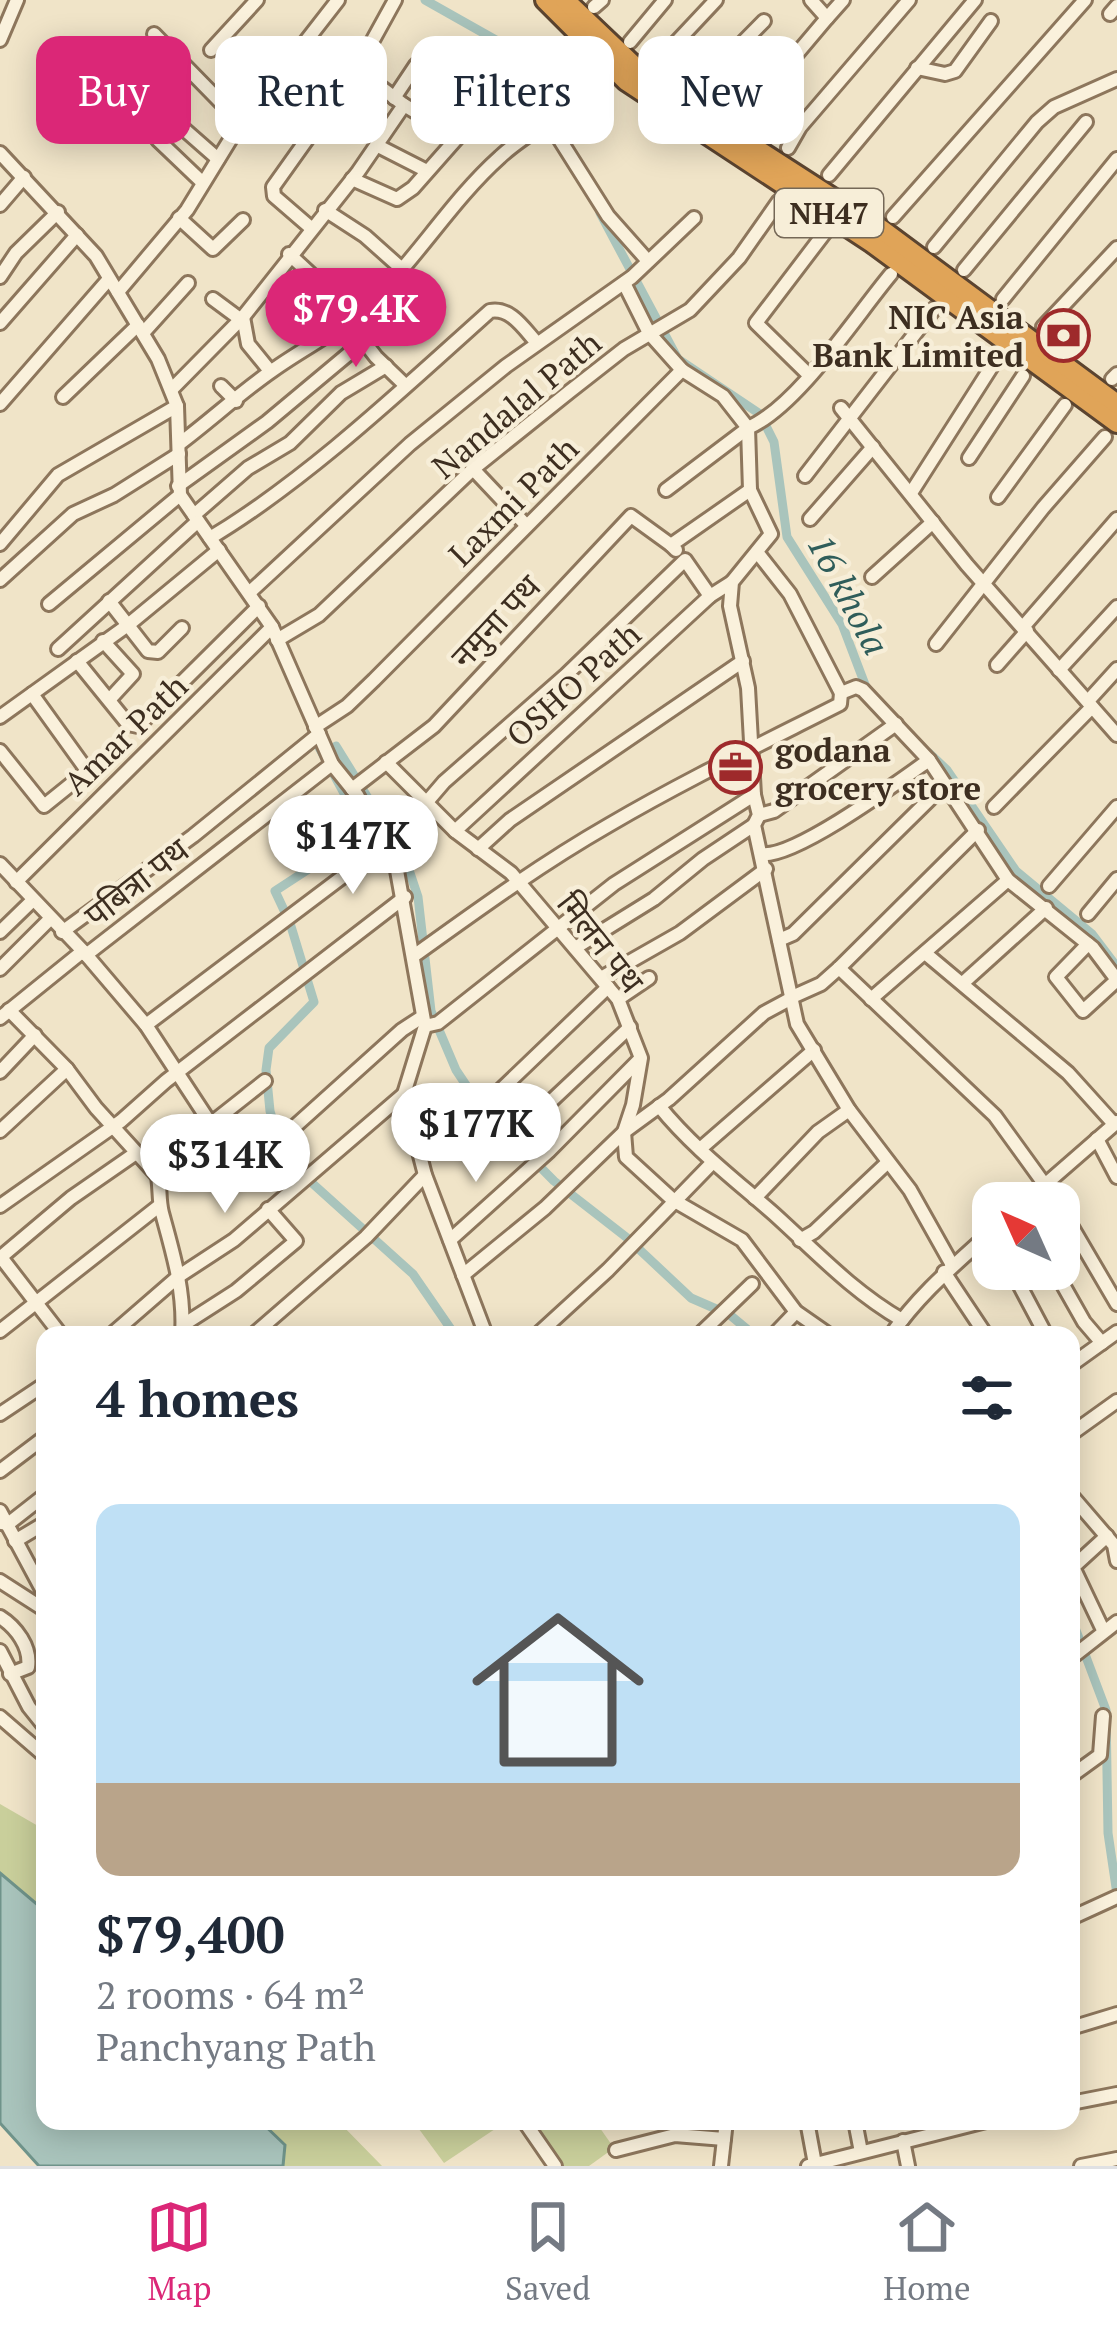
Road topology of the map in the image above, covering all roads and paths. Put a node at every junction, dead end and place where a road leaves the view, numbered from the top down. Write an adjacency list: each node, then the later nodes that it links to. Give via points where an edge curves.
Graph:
1 (16, 0): 22 (street)
2 (257, 0): 25 (street)
3 (338, 0): 18 (street)
4 (395, 0): 19 (street)
5 (545, 0): 100 (highway, NH47, via 626,81 872,243)
6 (565, 0): 95 (highway, NH47, via 648,79 881,229)
7 (665, 0): 23 (street)
8 (716, 0): 20 (street)
9 (812, 0): 14 (street)
10 (843, 0): 14 (street)
11 (909, 0): 40 (street)
12 (975, 0): 26 (street)
13 (1085, 0): 53 (street)
14 (827, 17): 24 (street)
15 (764, 21): 21 (street)
16 (991, 21): 26 (street, via 955,71)
17 (154, 34): 30 (street)
18 (310, 36)
19 (375, 36)
20 (682, 36)
21 (749, 36)
22 (0, 40)
23 (629, 42)
24 (804, 45)
25 (211, 50)
26 (917, 68): 45 (street)
27 (411, 76): 31 (street)
28 (1116, 77): 60 (street, via 1036,122)
29 (387, 92): 31 (street)
30 (215, 97)
31 (399, 101): 39 (street); 44 (street, via 458,137)
32 (1086, 122): 65 (street)
33 (191, 135): 42 (street)
34 (162, 144): 48 (street)
35 (228, 144): 42 (street)
36 (304, 144): 57 (street, via 273,187)
37 (516, 144): 64 (street)
38 (563, 144): 63 (street)
39 (378, 146): 44 (street); 47 (street)
40 (788, 148)
41 (0, 153): 46 (street)
42 (218, 159): 48 (street)
43 (1117, 160): 73 (street)
44 (427, 171): 47 (street, via 397,199)
45 (829, 175)
46 (24, 177): 50 (street); 52 (street)
47 (352, 179): 51 (street)
48 (203, 183): 54 (street)
49 (779, 201): 80 (street, Nandalal Path, via 690,310)
50 (0, 205)
51 (325, 210): 57 (street); 64 (street)
52 (58, 212): 59 (street); 67 (street)
53 (892, 217)
54 (179, 218): 56 (street, via 213,249); 71 (street)
55 (694, 218): 63 (street)
56 (243, 220)
57 (310, 228): 62 (street)
58 (826, 231): 87 (street, via 756,322)
59 (77, 235): 68 (street); 77 (street)
60 (934, 247)
61 (1117, 248): 78 (street)
62 (289, 254): 75 (street); 76 (street)
63 (648, 261): 69 (street)
64 (402, 269): 76 (street)
65 (964, 270)
66 (891, 274): 87 (street)
67 (0, 278)
68 (109, 279): 71 (street); 94 (street)
69 (628, 280): 80 (street); 82 (street)
70 (188, 283): 79 (street)
71 (118, 292): 79 (street)
72 (213, 299): 75 (street)
73 (1003, 299)
74 (934, 309): 98 (street)
75 (241, 318): 86 (street, via 248,344); 91 (street)
76 (352, 318): 81 (street); 86 (street)
77 (0, 323)
78 (1042, 327)
79 (141, 330): 91 (street); 92 (street)
80 (649, 334): 85 (street); 104 (street, Nandalal Path)
81 (364, 341): 84 (street); 106 (street)
82 (537, 343): 89 (street, via 509,314 490,311); 125 (street, via 410,444)
83 (999, 356): 109 (street)
84 (386, 366): 89 (street); 111 (street, via 341,393)
85 (682, 370): 99 (street); 115 (street, Laxmi Path)
86 (270, 371): 93 (street)
87 (809, 375): 99 (street)
88 (1023, 376): 103 (street)
89 (405, 385): 117 (street)
90 (221, 386): 93 (street)
91 (172, 389): 97 (street)
92 (63, 397)
93 (236, 401): 102 (street)
94 (0, 404)
95 (1117, 404)
96 (1065, 405): 110 (street)
97 (177, 406): 102 (street); 116 (street, via 58,475)
98 (845, 414): 101 (street); 105 (street)
99 (752, 426): 107 (street); 108 (street)
100 (1111, 430): 122 (street)
101 (873, 447): 109 (street); 112 (street)
102 (179, 449): 106 (street); 123 (street, via 73,514)
103 (969, 458)
104 (473, 470): 115 (street); 134 (street, Nandalal Path, via 319,615)
105 (805, 476)
106 (179, 490): 111 (street); 128 (street)
107 (666, 490)
108 (750, 490): 118 (street); 119 (street, via 771,528)
109 (911, 494): 114 (street)
110 (998, 497)
111 (195, 519): 117 (street); 127 (street)
112 (811, 519)
113 (1117, 519): 133 (street)
114 (933, 522): 121 (street); 122 (street)
115 (525, 524): 149 (street, Laxmi Path)
116 (0, 544)
117 (214, 544): 125 (street); 131 (street)
118 (671, 545): 120 (street); 155 (street, नमुना पथ, via 631,516 434,726)
119 (757, 552): 124 (street, OSHO Path); 143 (street, via 790,594)
120 (685, 560): 126 (street); 159 (street)
121 (872, 577)
122 (984, 578): 133 (street); 136 (street)
123 (0, 580)
124 (732, 582): 126 (street, OSHO Path); 139 (street)
125 (250, 592): 129 (street)
126 (710, 596): 164 (street, OSHO Path)
127 (109, 602): 131 (street); 137 (street)
128 (50, 604)
129 (259, 606): 134 (street); 145 (street, via 138,726)
130 (1117, 607): 142 (street)
131 (128, 625): 132 (street, via 155,653); 135 (street)
132 (182, 628)
133 (1024, 629): 140 (street); 142 (street)
134 (274, 633): 149 (street); 172 (street, Amar Path)
135 (103, 641): 138 (street); 145 (street, via 133,674)
136 (936, 644)
137 (58, 649)
138 (77, 661): 144 (street); 145 (street)
139 (743, 661): 151 (street); 166 (street)
140 (997, 665)
141 (1117, 669): 146 (street)
142 (1059, 670): 146 (street)
143 (841, 693): 148 (street, via 863,690); 151 (street, via 840,704)
144 (32, 694): 147 (street); 152 (street, via 86,769 44,806)
145 (110, 699)
146 (1090, 704): 150 (street); 160 (street)
147 (0, 717)
148 (896, 724): 153 (street); 162 (street)
149 (317, 730): 154 (street); 181 (street, Laxmi Path, via 193,836)
150 (1117, 735)
151 (753, 749): 158 (street); 171 (street)
152 (0, 751)
153 (929, 760): 156 (street); 167 (street)
154 (332, 765): 157 (street); 185 (street, पबित्रा पथ)
155 (380, 767): 157 (street, नमुना पथ); 159 (street, मिलन पथ)
156 (944, 785): 163 (street); 182 (street, via 794,934)
157 (353, 789): 165 (street)
158 (754, 796): 162 (street); 179 (street)
159 (426, 803): 164 (street, मिलन पथ)
160 (994, 807)
161 (1117, 807): 173 (street)
162 (757, 820): 167 (street); 184 (street)
163 (978, 830): 170 (street); 188 (street)
164 (455, 831): 166 (street, मिलन पथ)
165 (386, 844): 174 (street); 199 (street)
166 (478, 849): 171 (street, मिलन पथ)
167 (764, 861): 182 (street); 193 (street)
168 (1, 868): 172 (street)
169 (1117, 879): 177 (street)
170 (1008, 880): 176 (street); 186 (street)
171 (517, 881): 179 (street, मिलन पथ); 187 (street)
172 (16, 882): 175 (street)
173 (1049, 886)
174 (405, 897): 187 (street); 206 (street)
175 (33, 900): 178 (street); 180 (street)
176 (1046, 908): 183 (street); 192 (street)
177 (1088, 914)
178 (50, 919): 181 (street); 189 (street)
179 (556, 926): 184 (street, मिलन पथ); 198 (street)
180 (0, 932)
181 (62, 932): 185 (street)
182 (778, 940): 194 (street)
183 (1088, 944): 191 (street); 191 (street, via 1056,977 1083,1011)
184 (575, 948): 193 (street, मिलन पथ)
185 (84, 953): 197 (street, पबित्रा पथ); 199 (street)
186 (926, 953): 192 (street); 196 (street)
187 (416, 955): 198 (street)
188 (839, 968): 194 (street); 196 (street)
189 (0, 969)
190 (649, 978): 195 (street)
191 (1117, 980)
192 (964, 982): 213 (street)
193 (605, 983): 195 (street, मिलन पथ); 209 (street)
194 (791, 998): 202 (street); 210 (street)
195 (618, 999): 200 (street, मिलन पथ)
196 (872, 999): 227 (street, via 995,1115)
197 (4, 1014): 201 (street)
198 (429, 1022): 208 (street); 223 (street, via 402,1030)
199 (146, 1025): 206 (street)
200 (630, 1027): 203 (street, मिलन पथ); 217 (street)
201 (35, 1035): 204 (street); 205 (street)
202 (814, 1050): 211 (street); 219 (street)
203 (640, 1058): 216 (street, मिलन पथ); 235 (street)
204 (67, 1069): 214 (street); 215 (street)
205 (0, 1072)
206 (177, 1072): 212 (street); 214 (street)
207 (265, 1081): 212 (street)
208 (404, 1094): 224 (street); 234 (street)
209 (487, 1103)
210 (659, 1106): 216 (street); 219 (street)
211 (849, 1110): 222 (street); 230 (street)
212 (209, 1123): 223 (street); 225 (street, via 159,1160)
213 (1116, 1123): 218 (street)
214 (115, 1125): 220 (street); 232 (street)
215 (0, 1131)
216 (624, 1132): 231 (street, via 626,1157); 241 (street)
217 (514, 1136)
218 (1097, 1139): 226 (street); 228 (street)
219 (700, 1149): 221 (street)
220 (136, 1154): 225 (street); 239 (street, via 71,1198)
221 (713, 1162): 230 (street); 231 (street)
222 (888, 1162): 236 (street); 240 (street)
223 (243, 1173): 229 (street)
224 (425, 1175): 235 (street); 254 (street)
225 (159, 1177): 233 (street)
226 (1117, 1177)
227 (1045, 1182)
228 (1048, 1182)
229 (227, 1185)
230 (755, 1198): 236 (street)
231 (673, 1200): 248 (street, via 742,1240); 256 (street)
232 (0, 1206)
233 (160, 1206): 242 (street); 246 (street)
234 (268, 1209): 242 (street); 253 (street, via 296,1240)
235 (450, 1240): 241 (street)
236 (800, 1240): 249 (street)
237 (1080, 1240): 247 (street)
238 (972, 1249): 240 (street)
239 (2, 1261): 246 (street)
240 (948, 1268): 249 (street); 261 (street)
241 (463, 1275): 255 (street)
242 (179, 1276): 251 (street); 252 (street)
243 (752, 1284): 257 (street)
244 (1022, 1290): 262 (street)
245 (1066, 1290): 265 (street)
246 (38, 1302): 250 (street); 263 (street)
247 (1117, 1304)
248 (796, 1312): 258 (street); 259 (street)
249 (902, 1320): 260 (street)
250 (55, 1326)
251 (121, 1326)
252 (183, 1326)
253 (188, 1326)
254 (263, 1326)
255 (483, 1326)
256 (546, 1326)
257 (708, 1326)
258 (783, 1326)
259 (816, 1326)
260 (898, 1326)
261 (981, 1326)
262 (1041, 1326)
263 (0, 1330)
264 (1117, 1332): 265 (street)
265 (1102, 1343): 266 (street)
266 (1080, 1358)
267 (36, 1390): 269 (street)
268 (1117, 1401): 270 (street)
269 (0, 1414)
270 (1080, 1428)
271 (36, 1444): 272 (street)
272 (0, 1471)
273 (36, 1500): 275 (street)
274 (1080, 1506): 277 (street)
275 (3, 1519): 278 (street)
276 (36, 1528): 278 (street)
277 (1107, 1536): 279 (street); 280 (street)
278 (15, 1541): 281 (street)
279 (1080, 1561)
280 (1117, 1561)
281 (36, 1571)
282 (0, 1581): 284 (street)
283 (1080, 1585): 287 (street)
284 (36, 1604)
285 (0, 1616): 290 (street, via 29,1658 28,1667)
286 (1117, 1622): 287 (street)
287 (1102, 1630): 288 (street)
288 (1080, 1650)
289 (0, 1652): 290 (street)
290 (10, 1674): 291 (street)
291 (36, 1713)
292 (1103, 1716): 295 (street, via 1100,1755)
293 (0, 1717): 294 (street)
294 (36, 1748)
295 (1080, 1769)
296 (1117, 1897): 297 (street)
297 (1080, 1914)
298 (1117, 2014): 299 (street)
299 (1080, 2025)
300 (1117, 2094): 301 (street)
301 (1080, 2101)
302 (530, 2130): 313 (street)
303 (725, 2130): 307 (street)
304 (808, 2130): 312 (street)
305 (856, 2130): 310 (street)
306 (949, 2130): 308 (street)
307 (724, 2139): 309 (street, via 675,2135); 314 (street)
308 (903, 2141): 310 (street); 315 (street)
309 (616, 2150)
310 (858, 2153): 312 (street)
311 (1117, 2158): 316 (street)
312 (812, 2165)
313 (554, 2166)
314 (721, 2166)
315 (908, 2166)
316 (1081, 2166)

